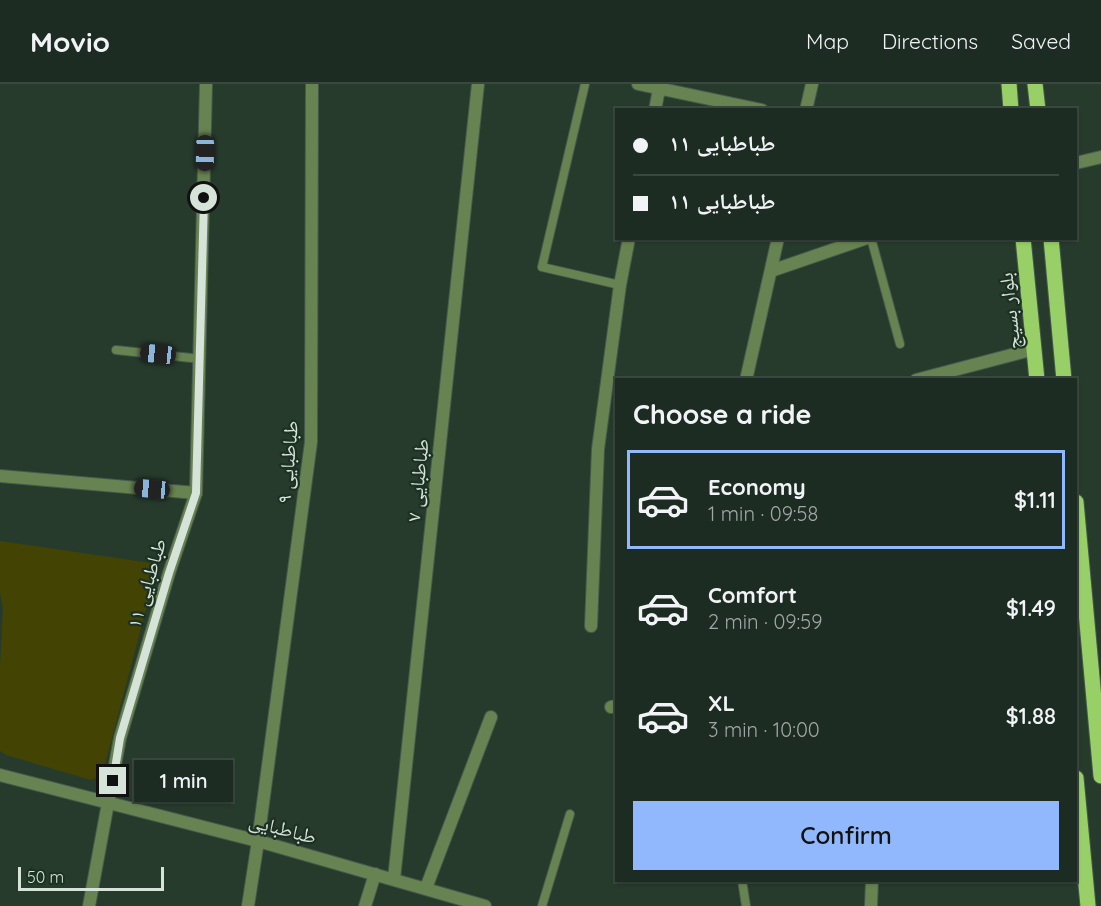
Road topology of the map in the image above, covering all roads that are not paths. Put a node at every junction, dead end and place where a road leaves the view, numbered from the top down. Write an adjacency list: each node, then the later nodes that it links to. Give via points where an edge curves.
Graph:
1 (206, 84): 28 (street, طباطبایی ۱۱)
2 (312, 84): 45 (street, طباطبایی ۹, via 311,442)
3 (478, 84): 48 (street, طباطبایی ۷)
4 (585, 84): 24 (lane, via 542,267)
5 (638, 84): 9 (street)
6 (812, 84): 12 (street)
7 (1009, 84): 13 (main road)
8 (1035, 84): 14 (main road)
9 (660, 86): 10 (street); 11 (street)
10 (655, 108)
11 (754, 108)
12 (806, 108)
13 (1011, 108)
14 (1038, 108)
15 (1101, 157): 16 (street)
16 (1077, 164)
17 (629, 240): 24 (street)
18 (778, 240): 23 (street)
19 (863, 240): 23 (street)
20 (870, 240): 25 (lane)
21 (1023, 240): 26 (main road, بلوار بسیج)
22 (1051, 240): 32 (main road)
23 (771, 271): 29 (street)
24 (620, 285): 33 (street)
25 (900, 344)
26 (1034, 349): 30 (street); 31 (main road, بلوار بسیج)
27 (116, 350): 28 (lane)
28 (201, 359): 35 (street, طباطبایی ۱۱)
29 (746, 378)
30 (924, 378)
31 (1037, 378)
32 (1064, 378)
33 (611, 387): 37 (street, via 598,448)
34 (0, 476): 35 (street)
35 (196, 493): 42 (street, طباطبایی ۱۱, via 120,738)
36 (1077, 531): 39 (main road)
37 (591, 626)
38 (491, 717): 51 (street)
39 (1099, 736): 41 (main road)
40 (0, 776): 42 (street, طباطبایی)
41 (1101, 776)
42 (109, 802): 45 (street, طباطبایی); 52 (street, طباطبایی ۱۱)
43 (1077, 805): 46 (main road)
44 (570, 814): 56 (lane)
45 (258, 841): 47 (street, طباطبایی); 53 (street, طباطبایی ۹)
46 (1079, 860): 59 (main road)
47 (375, 874): 48 (street, طباطبایی); 54 (street)
48 (394, 879): 51 (street, طباطبایی)
49 (742, 882): 57 (lane)
50 (872, 882): 58 (street)
51 (426, 888): 55 (street, طباطبایی)
52 (88, 906)
53 (248, 906)
54 (365, 906)
55 (485, 906)
56 (542, 906)
57 (746, 906)
58 (871, 906)
59 (1088, 906)

